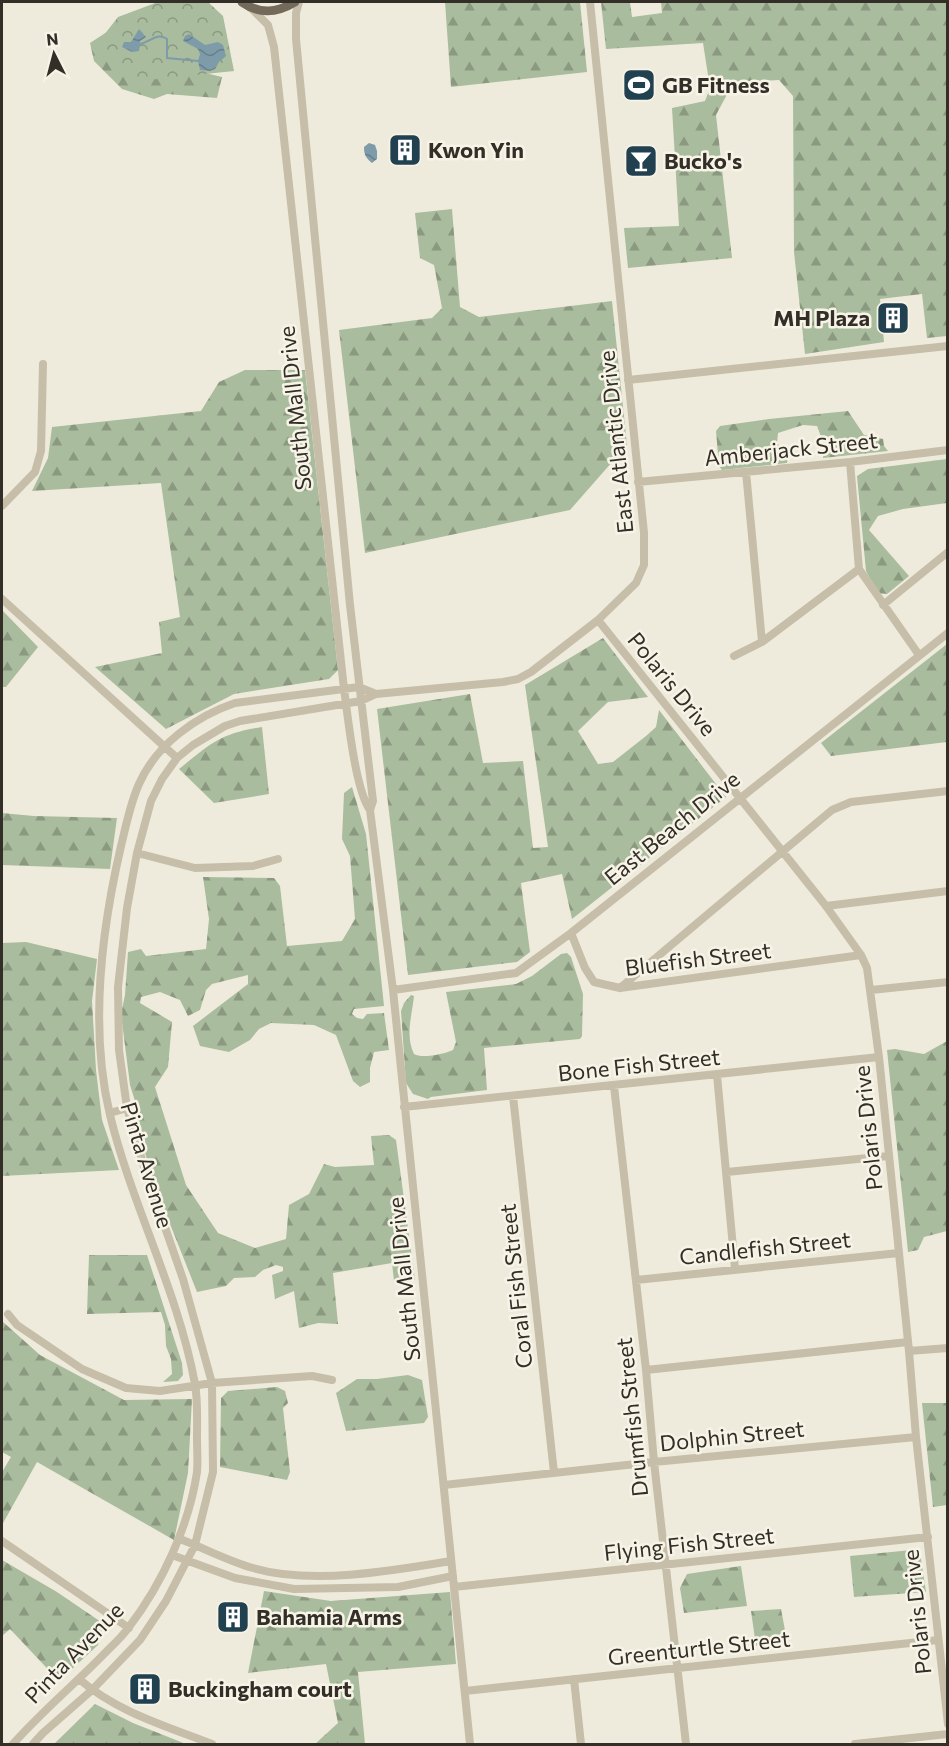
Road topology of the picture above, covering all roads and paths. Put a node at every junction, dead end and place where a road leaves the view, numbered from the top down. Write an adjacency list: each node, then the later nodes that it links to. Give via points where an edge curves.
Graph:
1 (242, 2): 4 (main road)
2 (297, 2): 4 (main road, via 278,11); 16 (street, South Mall Drive, via 296,39)
3 (590, 2): 7 (street, East Atlantic Drive)
4 (250, 8): 18 (street, South Mall Drive, via 268,25 274,48)
5 (948, 346): 7 (street)
6 (43, 364): 12 (street, via 41,451 35,472)
7 (628, 380): 11 (street, East Atlantic Drive)
8 (948, 450): 9 (street, Amberjack Street)
9 (850, 462): 10 (street, Amberjack Street); 14 (street)
10 (746, 472): 11 (street, Amberjack Street); 21 (street)
11 (638, 482): 19 (street, East Atlantic Drive, via 644,565 636,583)
12 (2, 506)
13 (948, 552): 17 (street)
14 (859, 569): 17 (street); 21 (street)
15 (2, 599): 29 (street)
16 (350, 605): 18 (street); 24 (street, South Mall Drive)
17 (883, 605): 22 (street)
18 (335, 607): 25 (street, South Mall Drive)
19 (598, 620): 26 (street, East Atlantic Drive, via 518,679); 32 (street, Polaris Drive)
20 (948, 633): 22 (street, East Beach Drive)
21 (762, 642): 23 (street)
22 (920, 655): 32 (street, East Beach Drive)
23 (734, 656)
24 (359, 687): 25 (street, Pinta Avenue); 26 (street, East Atlantic Drive); 27 (street, South Mall Drive)
25 (344, 689): 28 (street, South Mall Drive); 29 (street, Pinta Avenue, via 219,708 183,730)
26 (376, 694): 27 (street, East Atlantic Drive)
27 (361, 701): 28 (street, Pinta Avenue); 33 (street, South Mall Drive, via 373,801)
28 (346, 704): 30 (street, Pinta Avenue, via 240,721 211,734); 33 (street, South Mall Drive, via 364,802)
29 (165, 747): 30 (street); 51 (street, Pinta Avenue, via 146,770 134,796 110,905 99,987 101,1054)
30 (177, 758): 34 (street, Pinta Avenue, via 156,789)
31 (948, 791): 35 (street, via 851,802 832,810)
32 (740, 797): 35 (street, Polaris Drive); 39 (street, East Beach Drive)
33 (370, 810): 43 (street, South Mall Drive)
34 (137, 853): 36 (street, via 195,868 253,866); 50 (street, Pinta Avenue, via 118,987 119,1050)
35 (783, 853): 38 (street, Polaris Drive); 42 (street)
36 (278, 859)
37 (948, 891): 38 (street)
38 (826, 906): 40 (street, Polaris Drive)
39 (571, 933): 42 (street, Bluefish Street, via 594,982); 43 (street, East Beach Drive, via 516,973)
40 (861, 955): 42 (street, Bluefish Street); 44 (street, Polaris Drive)
41 (948, 982): 44 (street)
42 (620, 988)
43 (393, 990): 49 (street, South Mall Drive)
44 (871, 990): 45 (street, Polaris Drive)
45 (879, 1057): 46 (street, Bone Fish Street); 52 (street, Polaris Drive)
46 (717, 1075): 47 (street, Bone Fish Street); 53 (street)
47 (614, 1086): 48 (street, Bone Fish Street); 56 (street, Drumfish Street)
48 (513, 1096): 49 (street, Bone Fish Street); 66 (street, Coral Fish Street)
49 (404, 1107): 67 (street, South Mall Drive)
50 (127, 1108): 51 (street); 62 (street, Pinta Avenue, via 183,1279)
51 (110, 1113): 63 (street, Pinta Avenue)
52 (888, 1156): 53 (street); 54 (street, Polaris Drive)
53 (727, 1172): 55 (street)
54 (899, 1253): 55 (street, Candlefish Street); 58 (street, Polaris Drive)
55 (735, 1269): 56 (street, Candlefish Street)
56 (636, 1280): 60 (street, Drumfish Street)
57 (8, 1314): 63 (street, via 17,1325 64,1358 126,1388 160,1391)
58 (909, 1347): 59 (street); 60 (street); 64 (street, Polaris Drive)
59 (948, 1347)
60 (646, 1370): 65 (street, Drumfish Street)
61 (332, 1380): 62 (street, via 312,1376)
62 (212, 1383): 63 (street); 71 (street, Pinta Avenue, via 213,1472)
63 (195, 1386): 69 (street, Pinta Avenue, via 197,1471)
64 (916, 1437): 65 (street, Dolphin Street); 68 (street, Polaris Drive)
65 (654, 1462): 66 (street, Dolphin Street); 76 (street, Drumfish Street)
66 (554, 1473): 67 (street, Dolphin Street)
67 (444, 1485): 74 (street, South Mall Drive)
68 (928, 1537): 76 (street, Flying Fish Street); 83 (street, Polaris Drive)
69 (180, 1539): 71 (street); 72 (street, Pinta Avenue)
70 (2, 1541): 82 (street)
71 (195, 1545): 73 (street, Pinta Avenue); 75 (street)
72 (172, 1555): 73 (street); 82 (street, Pinta Avenue)
73 (188, 1561): 79 (street); 87 (street, Pinta Avenue, via 140,1640)
74 (451, 1561): 77 (street); 78 (street, South Mall Drive)
75 (239, 1563): 77 (street, via 291,1575); 79 (street)
76 (665, 1565): 81 (street, Flying Fish Street); 84 (street, Drumfish Street)
77 (396, 1570): 80 (street)
78 (453, 1576): 80 (street); 81 (street, South Mall Drive)
79 (235, 1578): 80 (street, via 294,1589)
80 (398, 1587)
81 (454, 1587): 88 (street, South Mall Drive)
82 (129, 1628): 85 (street, Pinta Avenue)
83 (938, 1640): 84 (street, Greenturtle Street); 89 (street, Polaris Drive)
84 (679, 1668): 86 (street, Greenturtle Street); 96 (street, Drumfish Street)
85 (79, 1679): 87 (street); 91 (street, Pinta Avenue)
86 (574, 1679): 88 (street, Greenturtle Street); 95 (street)
87 (92, 1690): 92 (street, Pinta Avenue); 93 (street, via 123,1709)
88 (465, 1691): 94 (street, South Mall Drive)
89 (948, 1724)
90 (948, 1734): 97 (street)
91 (13, 1744)
92 (33, 1744)
93 (212, 1744)
94 (470, 1744)
95 (581, 1744)
96 (687, 1744)
97 (855, 1744)

